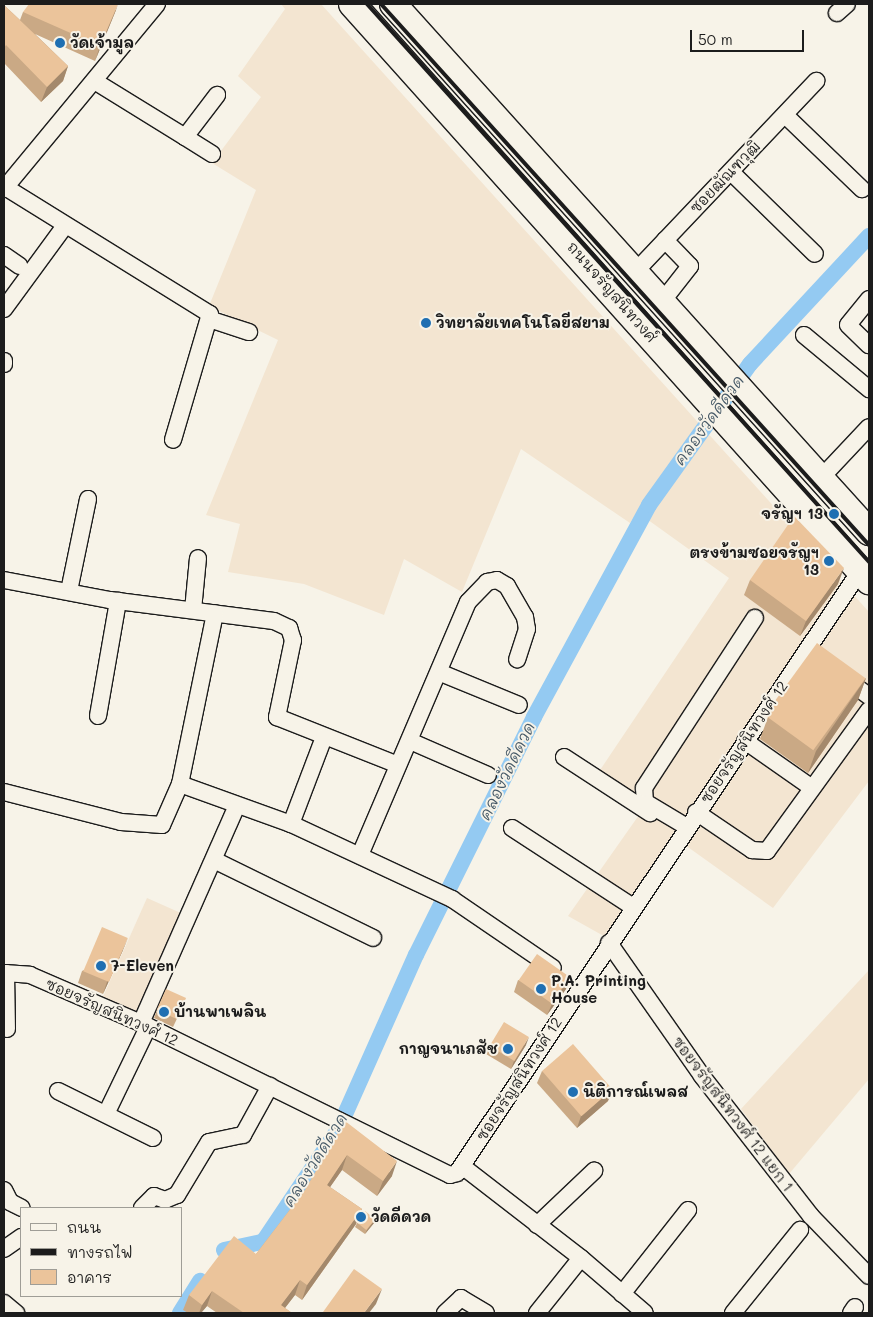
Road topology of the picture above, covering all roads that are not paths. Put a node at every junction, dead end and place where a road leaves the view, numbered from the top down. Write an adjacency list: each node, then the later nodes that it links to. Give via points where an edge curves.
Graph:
1 (157, 4): 7 (street)
2 (352, 4): 5 (main road, ถนนจรัญสนิทวงศ์)
3 (397, 5): 4 (main road, ถนนจรัญสนิทวงศ์)
4 (415, 28): 5 (main road); 20 (main road, ถนนจรัญสนิทวงศ์)
5 (393, 49): 35 (main road, ถนนจรัญสนิทวงศ์)
6 (816, 81): 9 (street, ซอยฒัณฑวุฒิ)
7 (96, 82): 10 (street); 13 (street)
8 (216, 95): 10 (street)
9 (784, 115): 12 (street, ซอยฒัณฑวุฒิ); 14 (street)
10 (186, 137): 11 (street)
11 (212, 154)
12 (731, 172): 16 (street, ซอยฒัณฑวุฒิ); 17 (street)
13 (5, 188): 15 (street)
14 (862, 189)
15 (64, 227): 23 (street); 24 (street, via 198,306)
16 (665, 240): 20 (street, ซอยฒัณฑวุฒิ); 22 (street, via 690,266)
17 (815, 254)
18 (4, 255): 19 (street)
19 (20, 266)
20 (634, 272): 22 (main road, ถนนจรัญสนิทวงศ์)
21 (869, 299): 27 (street, via 848,325)
22 (661, 303): 31 (main road, ถนนจรัญสนิทวงศ์)
23 (4, 308)
24 (212, 320): 25 (street); 30 (street)
25 (248, 332)
26 (804, 335): 28 (street)
27 (869, 346)
28 (869, 389)
29 (869, 427): 31 (street)
30 (173, 440)
31 (820, 479): 33 (main road, ถนนจรัญสนิทวงศ์)
32 (88, 499): 37 (street)
33 (869, 532)
34 (198, 558): 39 (street)
35 (865, 576): 42 (street, ซอยจรัญสนิทวงศ์ 12)
36 (4, 580): 37 (street)
37 (69, 591): 38 (street)
38 (118, 601): 39 (street); 48 (street)
39 (193, 610): 40 (street)
40 (215, 614): 49 (street, via 274,621 289,628 293,640 278,717); 55 (street)
41 (755, 618): 62 (street, via 644,788 645,802)
42 (806, 650): 45 (street); 51 (street, ซอยจรัญสนิทวงศ์ 12)
43 (516, 660): 44 (street, via 527,629 525,617 512,593 497,580 482,586 468,602)
44 (441, 673): 46 (street); 50 (street)
45 (869, 696)
46 (520, 705)
47 (869, 710): 56 (street)
48 (98, 716)
49 (324, 737): 53 (street); 60 (street)
50 (410, 741): 53 (street); 54 (street)
51 (745, 741): 56 (street); 59 (street, ซอยจรัญสนิทวงศ์ 12)
52 (564, 757): 62 (street)
53 (398, 765): 63 (street)
54 (488, 775)
55 (180, 784): 57 (street, via 169,818 162,826 149,827); 58 (street)
56 (812, 788): 59 (street, via 767,851 760,854)
57 (4, 792)
58 (237, 805): 60 (street); 64 (street)
59 (696, 812): 62 (street, ซอยจรัญสนิทวงศ์ 12)
60 (291, 824): 63 (street)
61 (512, 828): 65 (street)
62 (684, 830): 65 (street, ซอยจรัญสนิทวงศ์ 12)
63 (360, 855): 69 (street, via 448,897)
64 (214, 860): 66 (street); 70 (street)
65 (633, 907): 67 (street, ซอยจรัญสนิทวงศ์ 12)
66 (373, 938)
67 (609, 943): 69 (street, ซอยจรัญสนิทวงศ์ 12); 87 (street, ซอยจรัญสนิทวงศ์ 12 แยก 1, via 702,1076 811,1216)
68 (5, 973): 70 (street, ซอยจรัญสนิทวงศ์ 12, via 30,975); 71 (street)
69 (580, 986): 76 (street, ซอยจรัญสนิทวงศ์ 12)
70 (145, 1025): 72 (street, ซอยจรัญสนิทวงศ์ 12); 74 (street)
71 (6, 1029)
72 (270, 1086): 76 (street, ซอยจรัญสนิทวงศ์ 12, via 450,1175); 80 (street, via 243,1135 209,1142 177,1195 165,1200 154,1196)
73 (58, 1091): 74 (street)
74 (106, 1114): 75 (street)
75 (153, 1138)
76 (462, 1166): 82 (street)
77 (594, 1171): 82 (street)
78 (4, 1190): 79 (street, via 10,1202)
79 (20, 1207)
80 (143, 1207)
81 (688, 1210): 88 (street)
82 (537, 1226): 86 (street)
83 (800, 1230): 95 (street)
84 (20, 1237): 85 (street)
85 (4, 1249)
86 (581, 1258): 88 (street); 93 (street)
87 (869, 1276)
88 (622, 1294): 94 (street)
89 (4, 1303): 90 (street)
90 (16, 1313)
91 (445, 1313): 92 (street, via 461,1298)
92 (486, 1313)
93 (537, 1313)
94 (645, 1313)
95 (733, 1313)

